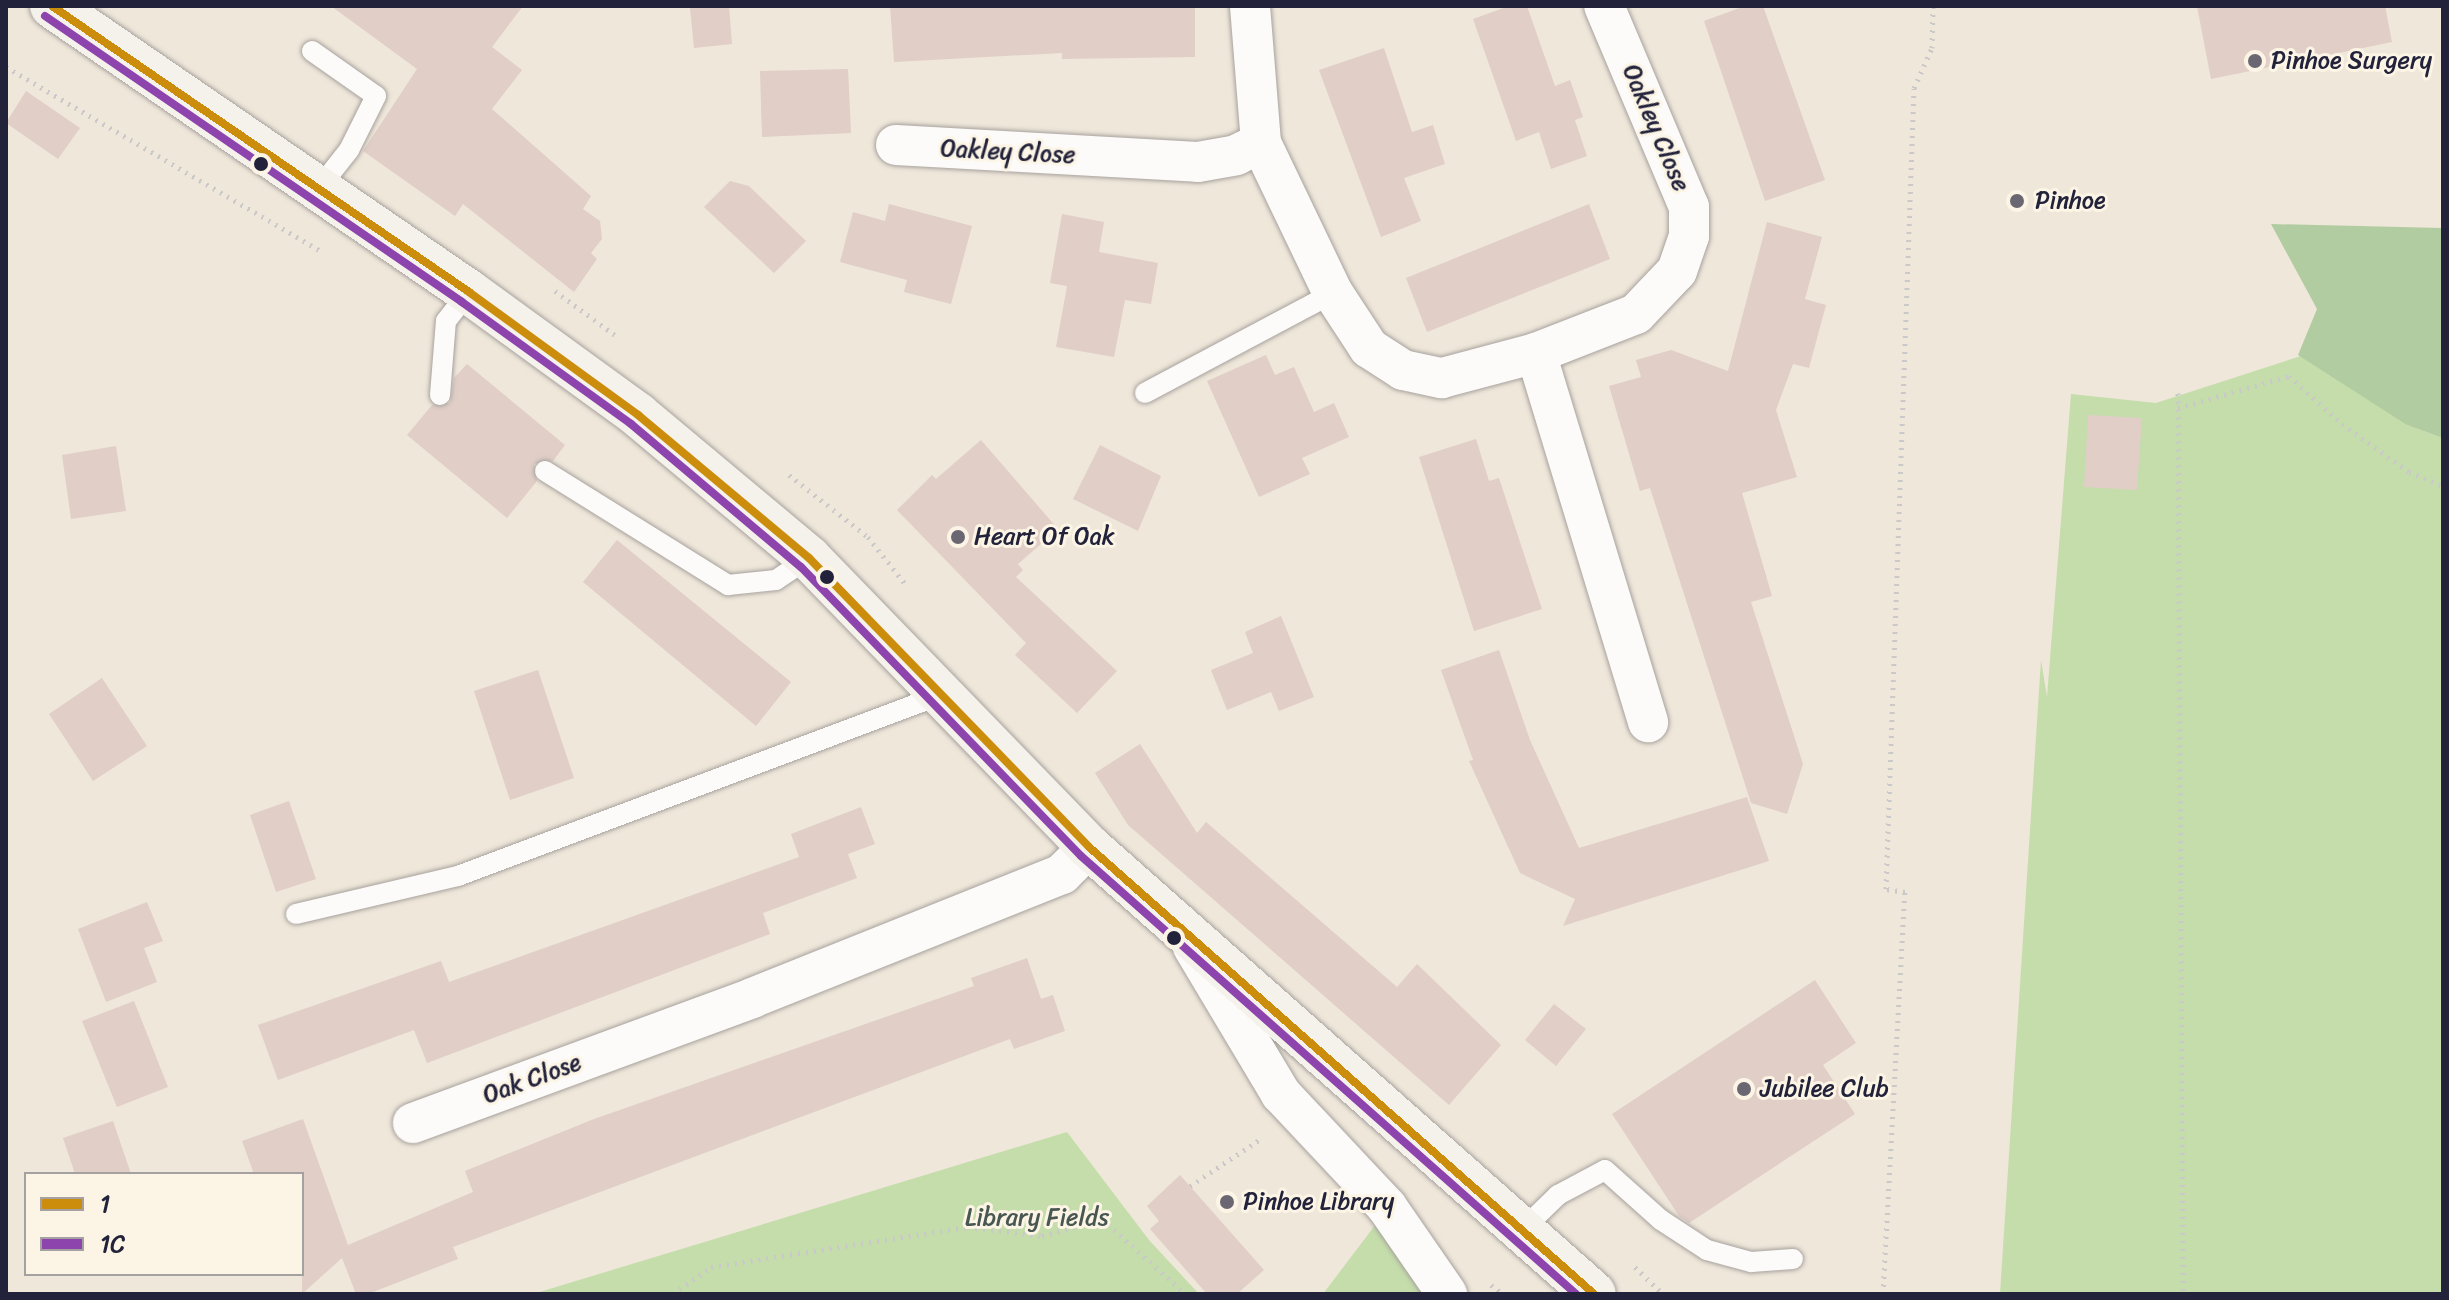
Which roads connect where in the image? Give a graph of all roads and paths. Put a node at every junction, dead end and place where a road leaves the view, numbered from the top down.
1 (52, 6) edge
2 (1250, 6) edge
3 (1933, 6) edge
4 (1611, 8) edge
5 (312, 51) dead end
6 (1261, 143) junction
7 (896, 145) dead end
8 (319, 188) junction
9 (469, 292) junction
10 (1333, 293) junction
11 (1536, 353) junction
12 (1145, 393) dead end
13 (2178, 393) dead end
14 (440, 395) dead end
15 (2178, 408) junction
16 (545, 471) dead end
17 (2443, 486) edge
18 (809, 558) junction
19 (944, 694) junction
20 (1648, 722) dead end
21 (1089, 847) junction
22 (296, 914) dead end
23 (1182, 929) junction
24 (1296, 1109) junction
25 (413, 1123) dead end
26 (1190, 1186) dead end
27 (1521, 1231) junction
28 (1793, 1259) dead end
29 (673, 1294) edge
30 (1186, 1294) edge
31 (1447, 1294) edge
32 (1594, 1294) edge
33 (1883, 1294) edge
34 (2183, 1294) edge

1 - 8 main road
2 - 6 street, Oakley Close
3 - 33 path
4 - 11 street, Oakley Close
5 - 8 lane
6 - 7 street, Oakley Close
6 - 10 street, Oakley Close
8 - 9 main road
9 - 14 lane
9 - 18 main road
10 - 11 street, Oakley Close
10 - 12 lane
11 - 20 street
13 - 15 path
15 - 17 path
15 - 34 path
16 - 18 lane
18 - 19 main road
19 - 21 main road
19 - 22 lane
21 - 23 main road
21 - 25 street, Oak Close
23 - 24 street
23 - 27 main road
24 - 26 path
24 - 31 street
27 - 28 lane
27 - 32 main road
29 - 30 path

